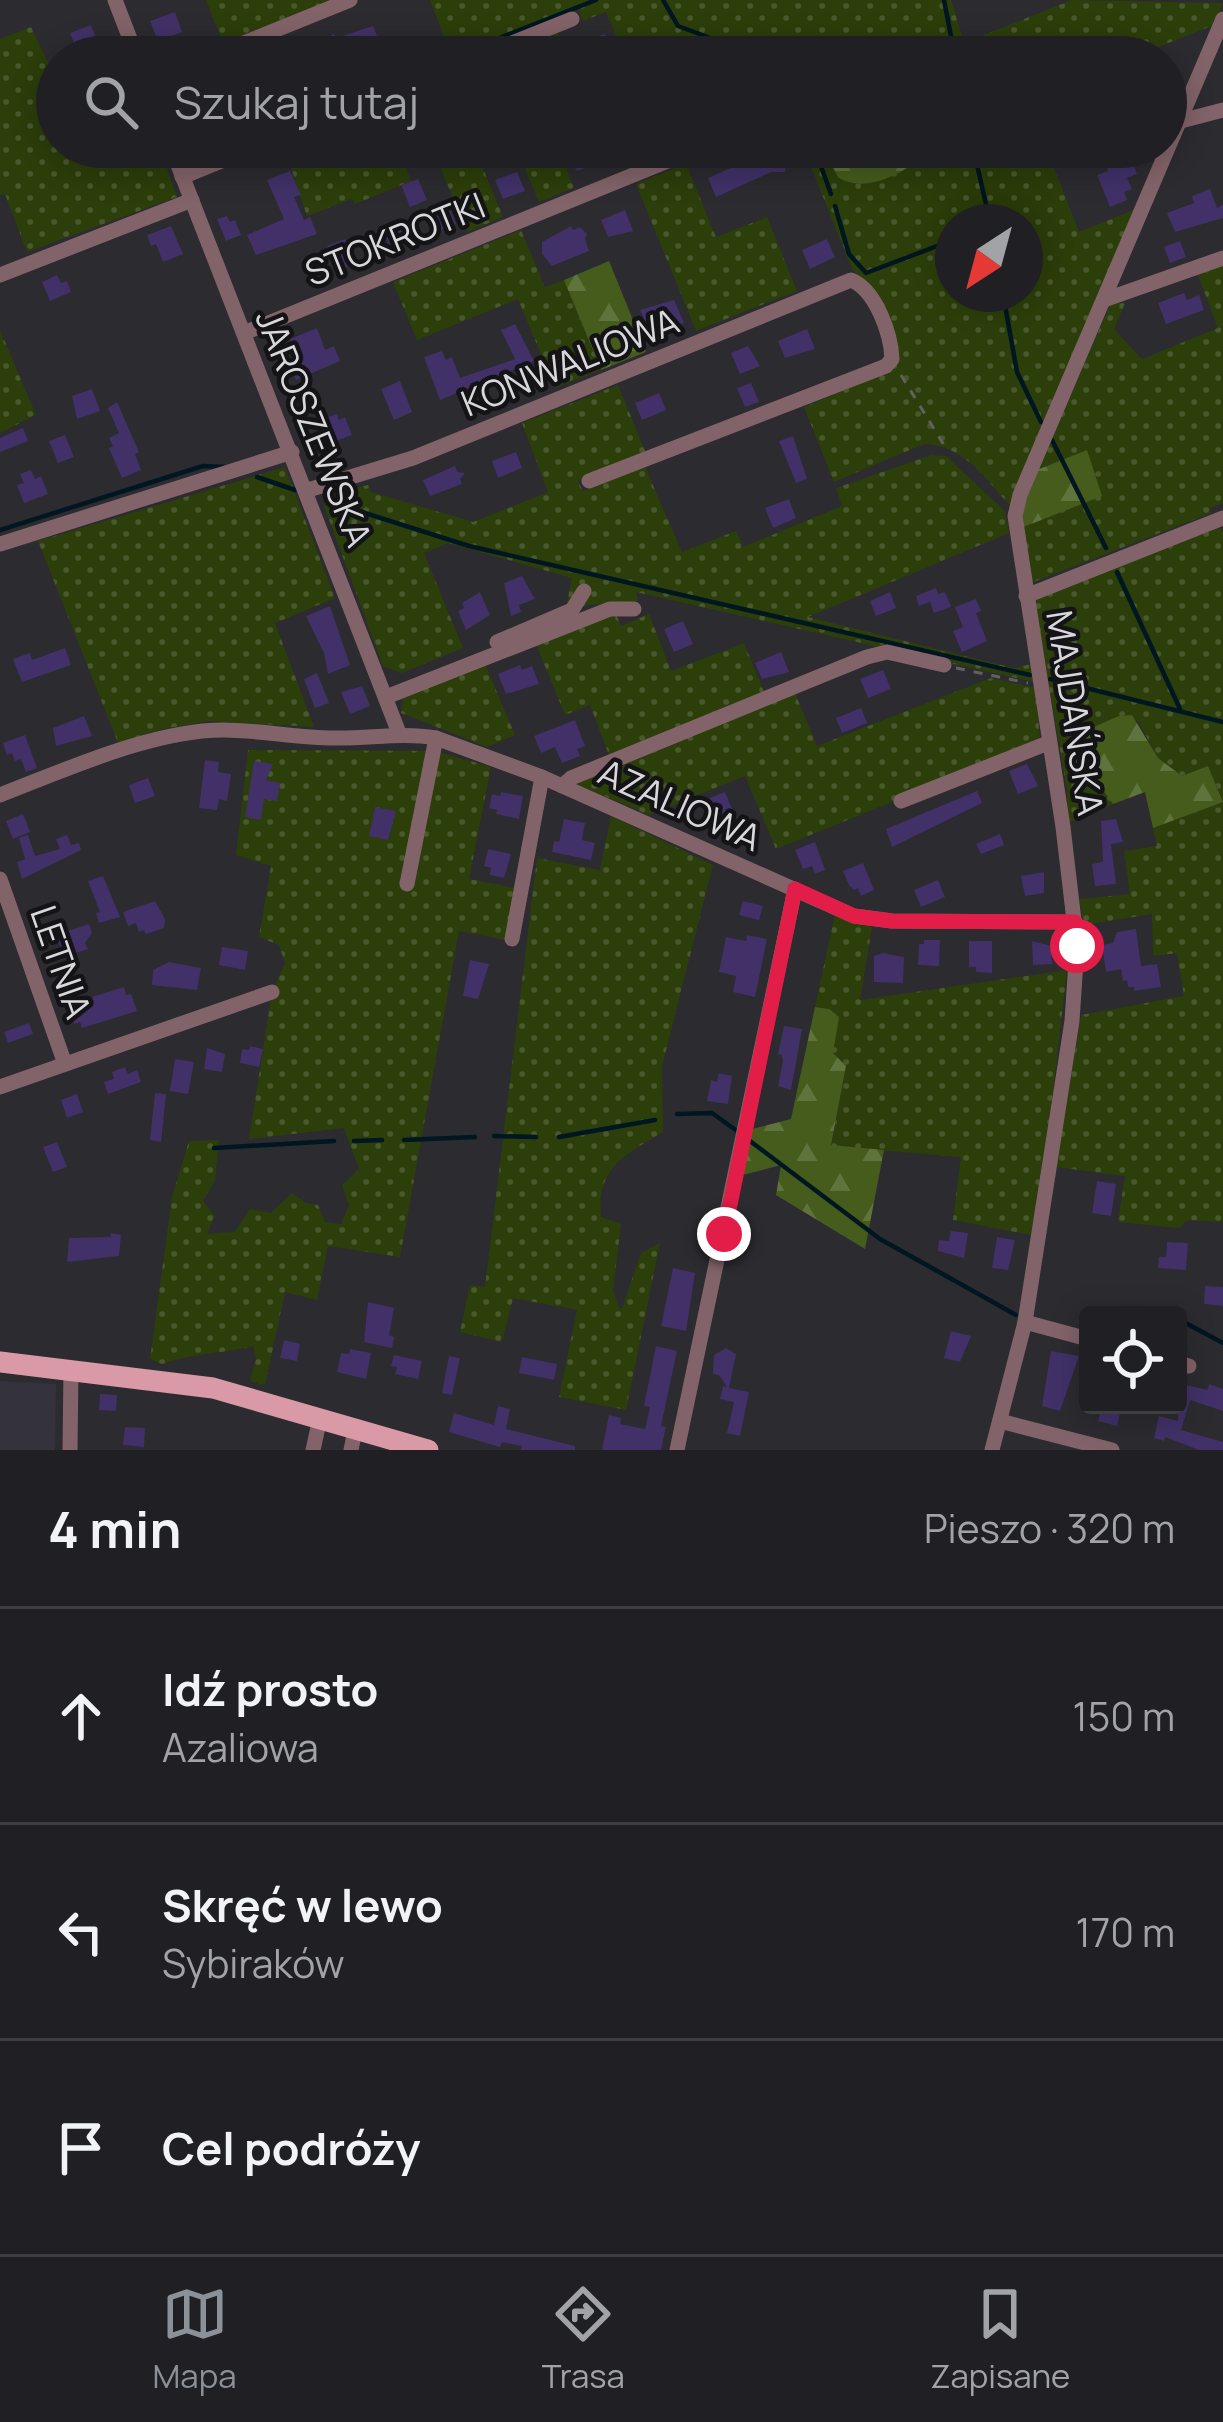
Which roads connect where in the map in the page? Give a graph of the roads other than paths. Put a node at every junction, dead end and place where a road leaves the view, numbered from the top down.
1 (115, 0) edge
2 (350, 0) edge
3 (572, 19) dead end
4 (1223, 19) edge
5 (129, 36) edge
6 (260, 36) edge
7 (530, 36) edge
8 (1187, 106) edge
9 (1223, 110) edge
10 (1187, 119) edge
11 (179, 168) edge
12 (204, 168) edge
13 (650, 168) edge
14 (1161, 168) edge
15 (182, 177) junction
16 (192, 200) junction
17 (1223, 258) edge
18 (0, 275) edge
19 (1104, 300) junction
20 (244, 333) junction
21 (292, 452) junction
22 (589, 482) dead end
23 (308, 490) junction
24 (1223, 518) edge
25 (0, 544) edge
26 (584, 591) dead end
27 (1026, 596) junction
28 (634, 609) dead end
29 (944, 665) road end
30 (384, 692) junction
31 (400, 733) junction
32 (436, 738) junction
33 (1048, 743) junction
34 (542, 777) junction
35 (562, 786) junction
36 (0, 795) edge
37 (902, 802) dead end
38 (0, 879) edge
39 (407, 884) dead end
40 (795, 889) junction
41 (1075, 922) junction
42 (512, 939) dead end
43 (272, 992) dead end
44 (65, 1064) junction
45 (0, 1087) edge
46 (1025, 1322) junction
47 (1079, 1337) edge
48 (0, 1362) edge
49 (71, 1368) junction
50 (320, 1418) junction
51 (1000, 1421) junction
52 (353, 1440) edge
53 (70, 1450) edge
54 (313, 1450) edge
55 (428, 1450) edge
56 (677, 1450) edge
57 (992, 1450) edge
58 (1112, 1450) edge

1 - 5 street
2 - 6 street
3 - 7 street
4 - 8 street, MAJDAŃSKA
9 - 10 street
11 - 15 street, JAROSZEWSKA
12 - 15 street
13 - 20 street, STOKROTKI
14 - 19 street, MAJDAŃSKA
15 - 16 street, JAROSZEWSKA
16 - 18 street
16 - 20 street, JAROSZEWSKA
17 - 19 street
19 - 27 street, MAJDAŃSKA
20 - 21 street, JAROSZEWSKA
21 - 23 street, JAROSZEWSKA
21 - 25 street
22 - 23 street, KONWALIOWA
23 - 30 street, JAROSZEWSKA
24 - 27 street
26 - 30 street
27 - 33 street, MAJDAŃSKA
28 - 30 street
29 - 35 street
30 - 31 street, JAROSZEWSKA
31 - 32 street, AZALIOWA
31 - 36 street, AZALIOWA
32 - 34 street, AZALIOWA
32 - 39 street
33 - 37 street
33 - 41 street, MAJDAŃSKA
34 - 35 street, AZALIOWA
34 - 42 street, AZALIOWA
35 - 40 street, AZALIOWA
38 - 44 street, LETNIA
40 - 41 street, AZALIOWA
40 - 56 street
41 - 46 street, MAJDAŃSKA
43 - 44 street
44 - 45 street
46 - 47 street
46 - 51 street, MAJDAŃSKA
48 - 49 main road
49 - 50 main road
49 - 53 street
50 - 52 main road
50 - 54 street
51 - 57 street, MAJDAŃSKA
51 - 58 street
52 - 55 main road

